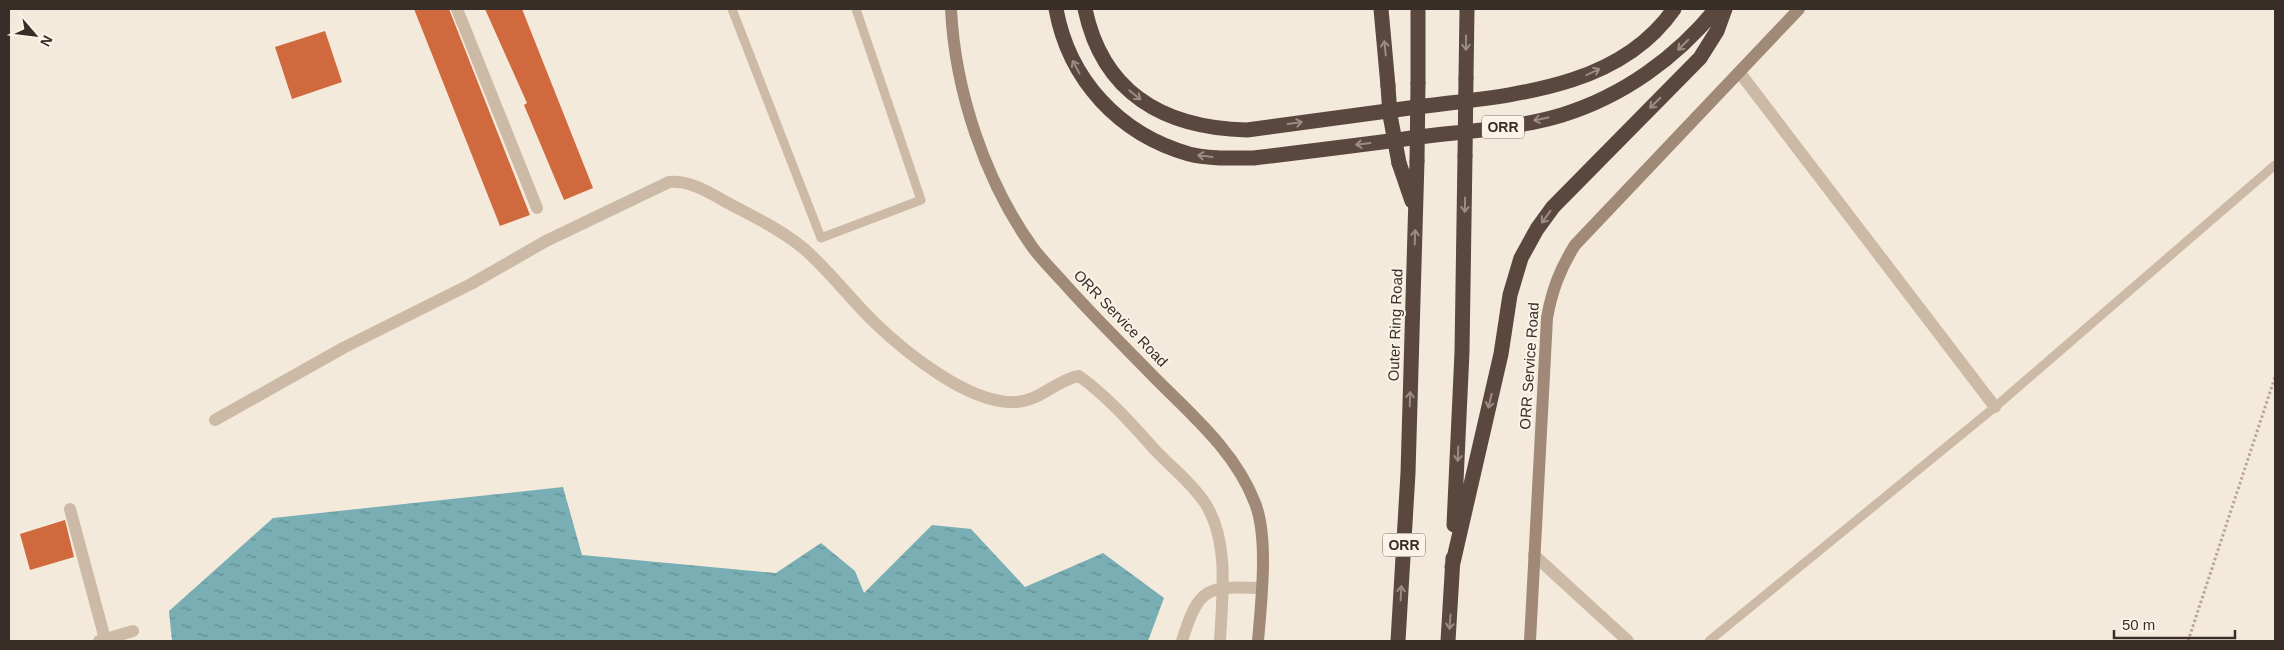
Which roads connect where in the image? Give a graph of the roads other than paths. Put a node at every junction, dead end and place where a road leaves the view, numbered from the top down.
1 (457, 9) edge
2 (732, 9) edge
3 (856, 9) edge
4 (951, 9) edge
5 (1056, 9) edge
6 (1085, 9) edge
7 (1381, 9) edge
8 (1418, 9) edge
9 (1467, 9) edge
10 (1674, 9) edge
11 (1716, 9) edge
12 (1726, 9) edge
13 (1799, 9) edge
14 (1740, 73) junction
15 (2275, 165) edge
16 (537, 208) dead end
17 (1415, 212) junction
18 (1995, 407) junction
19 (215, 420) dead end
20 (70, 509) dead end
21 (1534, 555) junction
22 (1452, 567) junction
23 (1223, 588) junction
24 (1262, 588) junction
25 (133, 631) dead end
26 (102, 640) edge
27 (1182, 641) edge
28 (1220, 641) edge
29 (1258, 641) edge
30 (1398, 641) edge
31 (1448, 641) edge
32 (1530, 641) edge
33 (1628, 641) edge
34 (1709, 641) edge

1 - 16 street
2 - 3 lane
4 - 24 main road, ORR Service Road
11 -> 5 highway, ORR
6 -> 10 highway, ORR
17 -> 7 highway, bridge
8 - 17 highway, Outer Ring Road / ORR, bridge
9 -> 22 highway, ORR, bridge
12 -> 22 highway
13 - 14 main road, ORR Service Road
14 - 18 street
14 - 21 main road, ORR Service Road
15 - 18 lane
30 -> 17 highway, Outer Ring Road / ORR
18 - 34 lane
19 - 23 street
20 - 26 street
21 - 32 main road, ORR Service Road
21 - 33 street
22 -> 31 highway, ORR
23 - 24 street
23 - 27 street
23 - 28 street
24 - 29 main road, ORR Service Road
25 - 26 street

